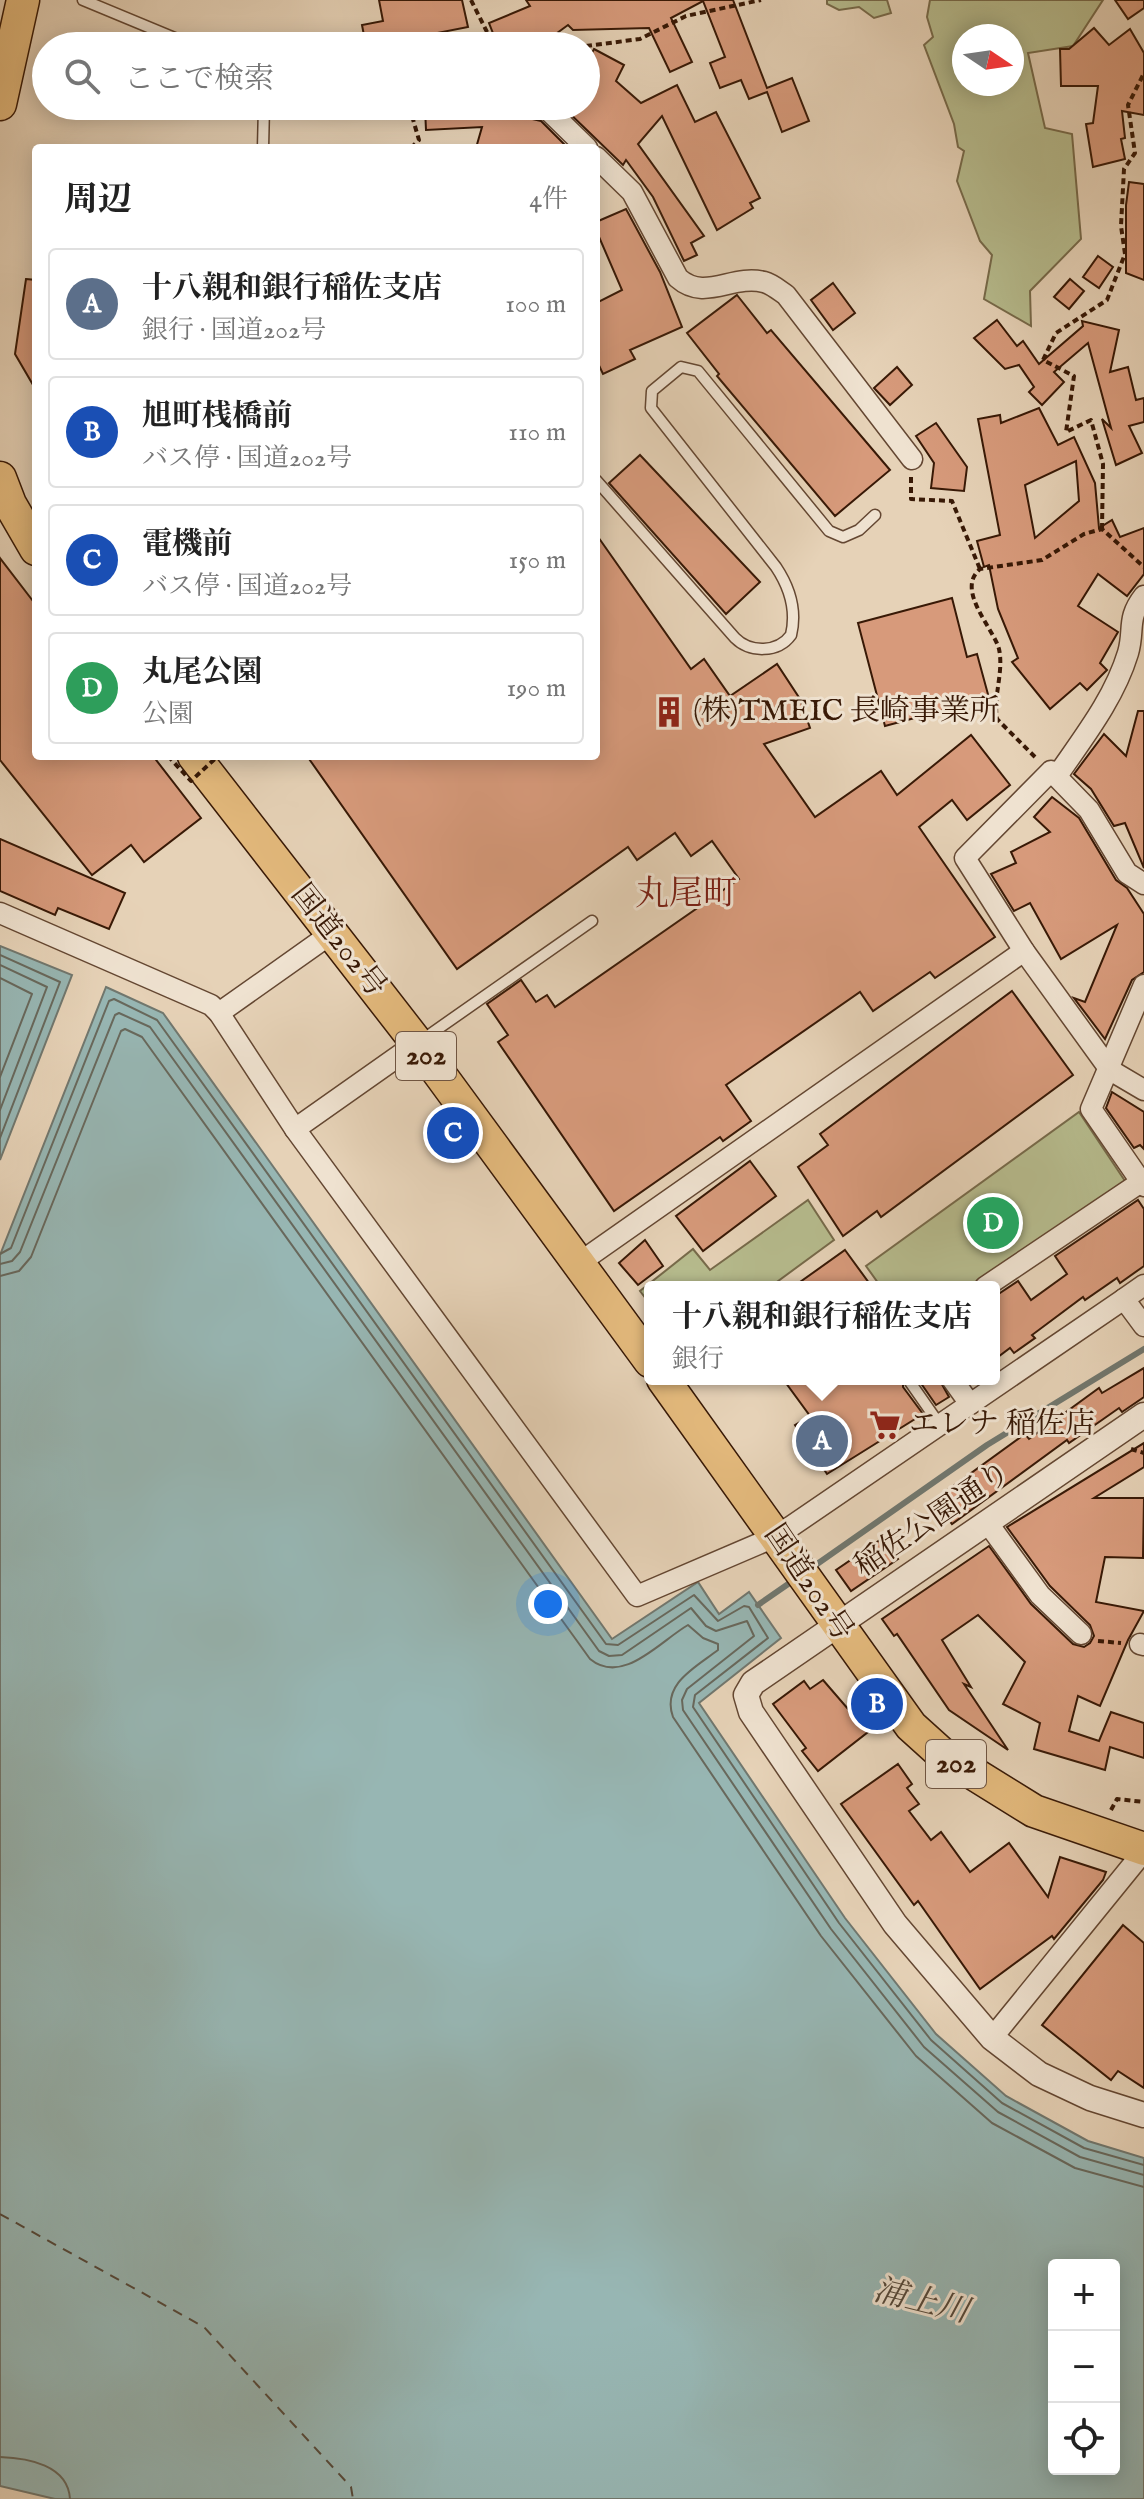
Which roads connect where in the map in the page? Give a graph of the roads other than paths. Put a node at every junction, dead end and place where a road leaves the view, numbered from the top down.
1 (23, 0) edge
2 (83, 0) edge
3 (160, 32) edge
4 (0, 104) edge
5 (264, 120) edge
6 (558, 120) edge
7 (263, 144) edge
8 (583, 144) edge
9 (600, 161) edge
10 (912, 459) road end
11 (0, 478) edge
12 (600, 485) edge
13 (875, 515) dead end
14 (32, 541) edge
15 (1144, 596) edge
16 (197, 760) edge
17 (1054, 774) junction
18 (1144, 884) edge
19 (0, 913) edge
20 (592, 921) dead end
21 (332, 933) junction
22 (1024, 951) junction
23 (1144, 985) edge
24 (219, 1013) junction
25 (417, 1043) junction
26 (1110, 1070) junction
27 (1144, 1090) edge
28 (295, 1129) junction
29 (1142, 1184) edge
30 (579, 1263) junction
31 (994, 1281) edge
32 (1144, 1285) edge
33 (1124, 1299) junction
34 (1141, 1322) edge
35 (644, 1353) edge
36 (1000, 1384) edge
37 (667, 1385) edge
38 (912, 1385) edge
39 (956, 1385) edge
40 (998, 1385) edge
41 (970, 1404) junction
42 (1144, 1415) edge
43 (940, 1425) junction
44 (987, 1522) junction
45 (783, 1545) junction
46 (830, 1614) junction
47 (1081, 1634) road end
48 (1144, 1850) edge
49 (992, 2038) junction
50 (1144, 2115) edge

1 - 4 highway
2 - 3 lane
5 - 7 lane
6 - 8 street
9 - 10 street
11 - 14 highway
12 - 13 lane
15 - 17 street
16 - 21 highway, 国道202号 / 202
17 - 18 street
17 - 22 street
19 - 24 street
20 - 25 lane
21 - 24 street
21 - 25 highway, 国道202号 / 202
22 - 26 street
22 - 30 street
23 - 26 street
24 - 28 street
25 - 28 street
25 - 30 highway, 国道202号 / 202
26 - 27 street
26 - 29 street
28 - 45 street
29 - 31 street
30 - 35 highway, 国道202号 / 202
32 - 33 street
33 - 34 street
33 - 36 street
37 - 45 highway, 国道202号 / 202
38 - 43 lane
39 - 41 street
40 - 41 street
41 - 43 street
42 - 44 street, 稲佐公園通り
43 - 45 street
44 - 46 street, 稲佐公園通り
44 - 47 street
45 - 46 highway, 国道202号 / 202
46 - 48 highway, 国道202号 / 202
46 - 49 street, 稲佐公園通り
48 - 49 street
49 - 50 street, 稲佐公園通り

